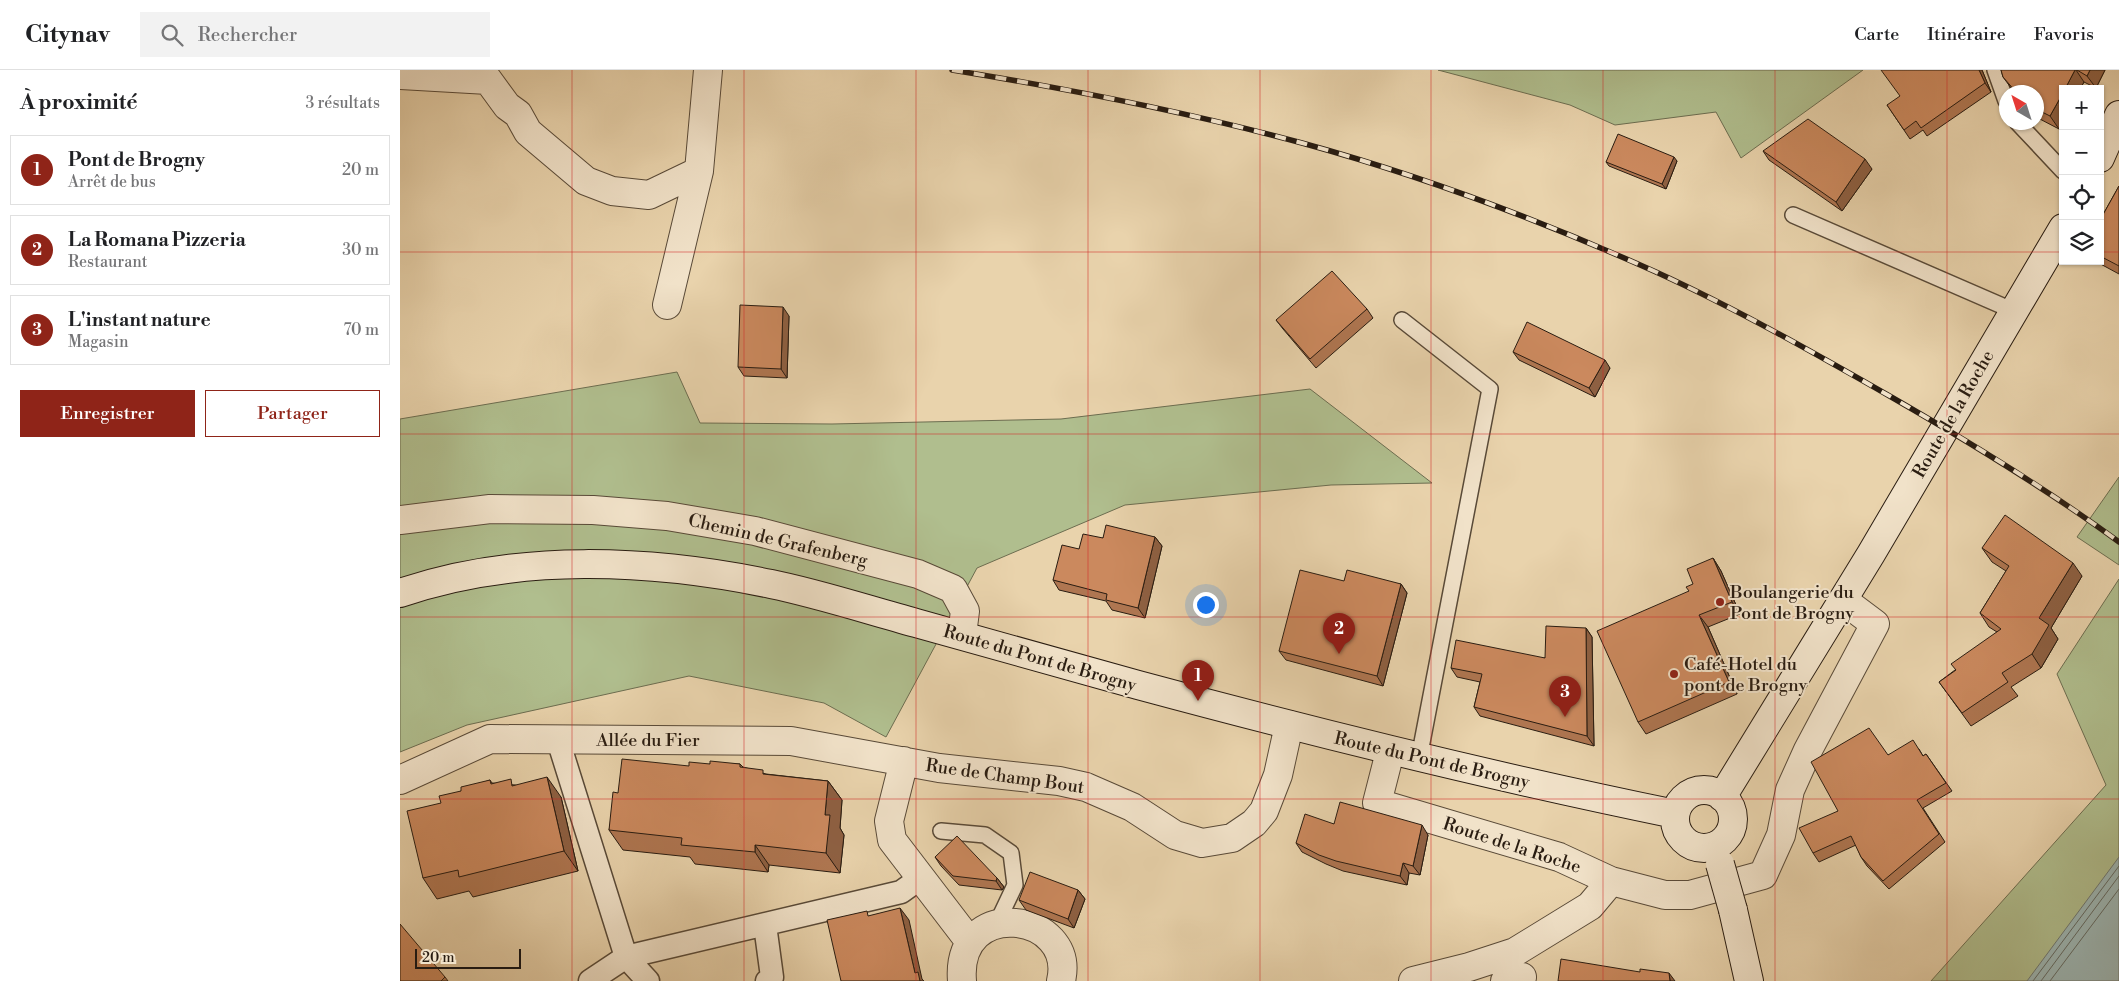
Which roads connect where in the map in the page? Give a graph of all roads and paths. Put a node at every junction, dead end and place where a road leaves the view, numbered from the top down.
1 (1995, 70) edge
2 (400, 75) edge
3 (708, 75) edge
4 (2000, 85) edge
5 (2119, 115) edge
6 (2025, 130) edge
7 (2104, 149) edge
8 (2119, 152) edge
9 (2059, 167) edge
10 (2104, 168) edge
11 (699, 171) junction
12 (1793, 215) dead end
13 (2059, 235) edge
14 (668, 306) dead end
15 (2014, 311) junction
16 (1402, 320) dead end
17 (400, 520) edge
18 (400, 593) edge
19 (1843, 600) junction
20 (962, 635) junction
21 (1289, 725) junction
22 (558, 740) junction
23 (1390, 752) junction
24 (1419, 758) junction
25 (904, 760) junction
26 (400, 780) edge
27 (1722, 797) junction
28 (1675, 814) junction
29 (941, 831) dead end
30 (1718, 855) junction
31 (922, 877) junction
32 (1611, 881) junction
33 (996, 924) junction
34 (765, 925) junction
35 (970, 942) junction
36 (626, 957) junction
37 (771, 980) edge
38 (590, 981) edge
39 (648, 981) edge
40 (962, 981) edge
41 (1061, 981) edge
42 (1413, 981) edge
43 (1749, 981) edge

1 - 4 lane
2 - 11 street
3 - 11 street
5 - 7 street
6 - 9 lane
8 - 10 street
11 - 14 street
12 - 15 lane
13 - 15 street, Route de la Roche
15 - 19 street, Route de la Roche
16 - 24 lane
17 - 20 street, Chemin de Grafenberg
18 - 20 street, Route du Pont de Brogny
19 - 27 street, Route de la Roche
19 - 32 street, Route de la Roche
20 - 21 street, Route du Pont de Brogny
21 - 23 street, Route du Pont de Brogny
21 - 25 street, Rue de Champ Bout
22 - 25 street, Allée du Fier
22 - 26 street, Allée du Fier
22 - 36 street
23 - 24 street, Route du Pont de Brogny
23 - 32 street, Route de la Roche
24 - 28 street, Route du Pont de Brogny
25 - 31 street, Rue de Champ Bout
27 - 28 street
27 - 30 street
28 - 30 street
29 - 33 lane
30 - 43 street, bridge
31 - 34 street
31 - 35 street, Rue de Champ Bout
32 - 42 street
33 - 35 street
33 - 41 street
34 - 36 street
34 - 37 street
35 - 40 street
36 - 38 street
36 - 39 street

